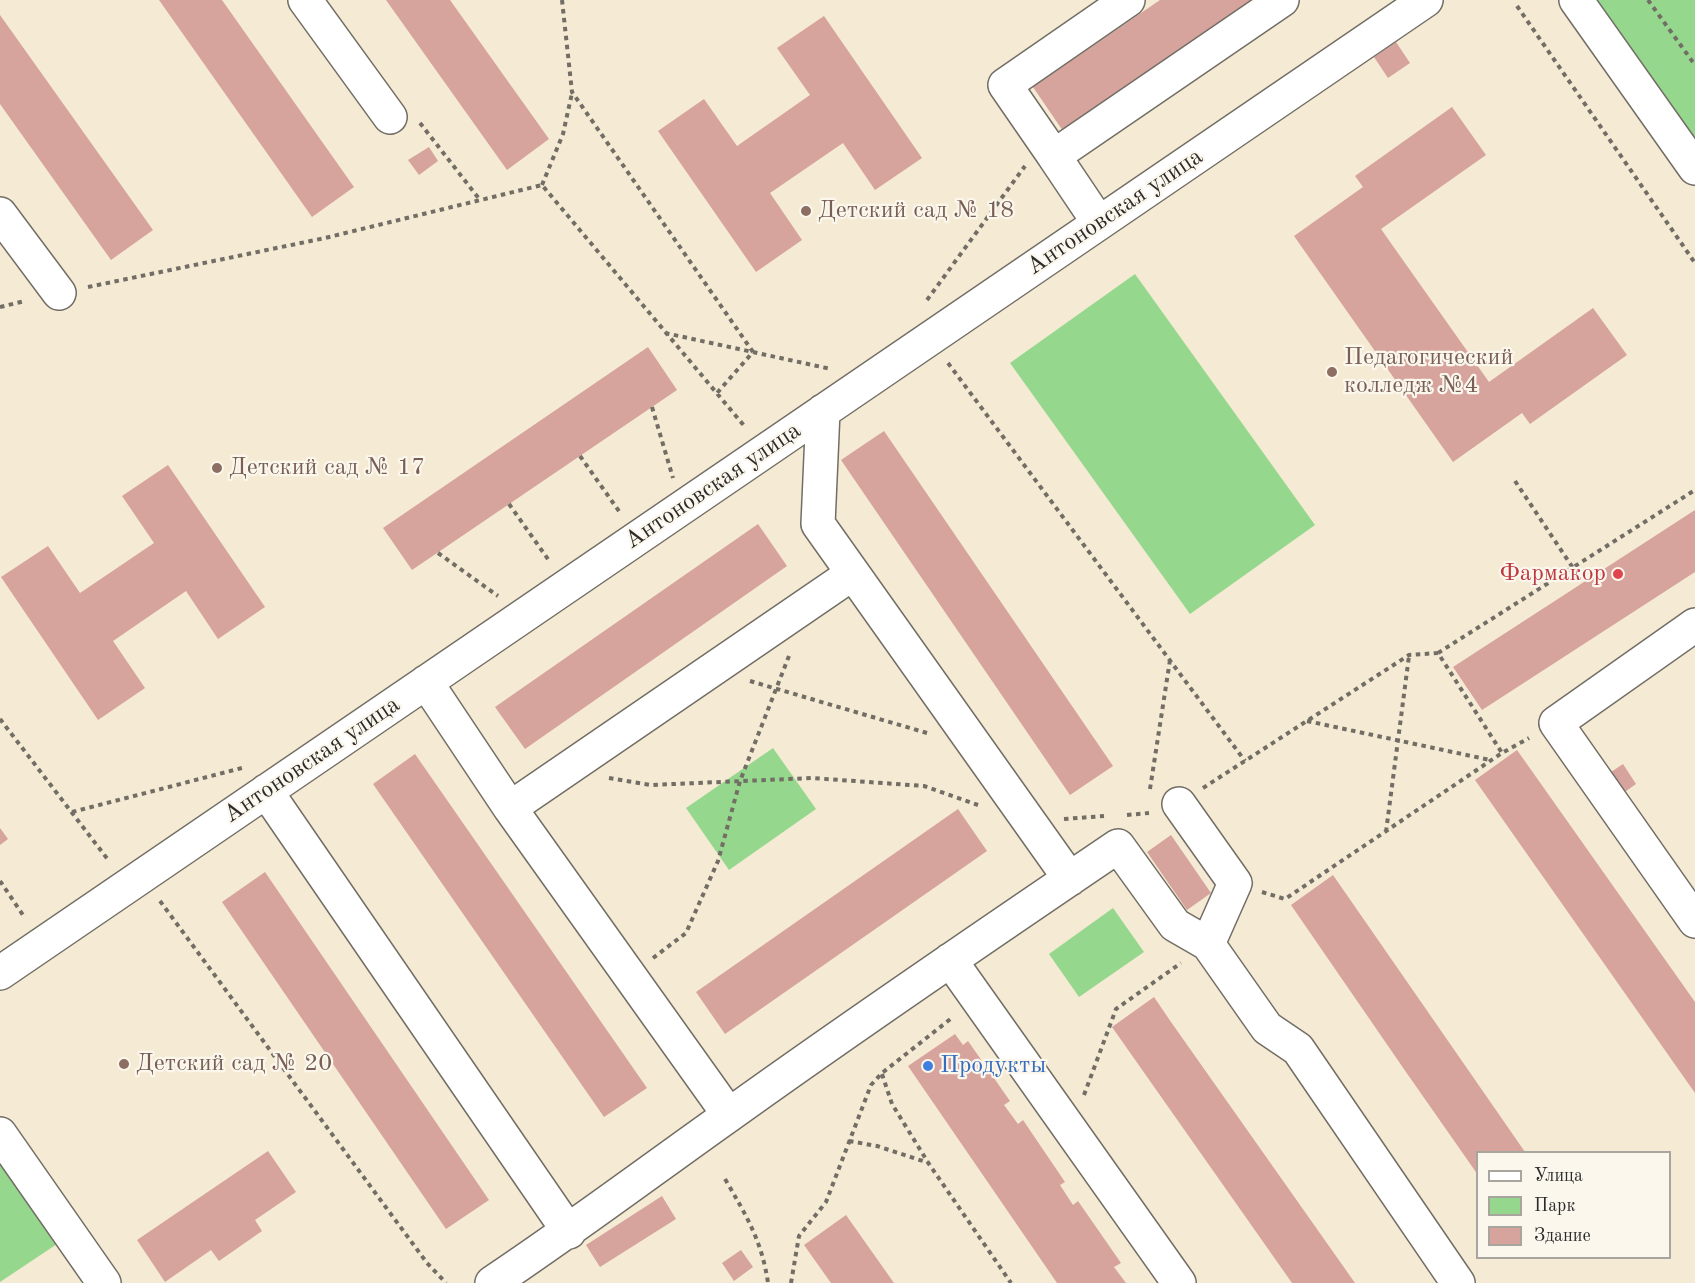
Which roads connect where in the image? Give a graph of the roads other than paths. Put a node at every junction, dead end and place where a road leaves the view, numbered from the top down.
1 (305, 0) edge
2 (1128, 0) edge
3 (1282, 0) edge
4 (1426, 0) edge
5 (1576, 0) edge
6 (1386, 11) edge
7 (390, 117) road end
8 (1049, 149) junction
9 (1695, 168) edge
10 (0, 214) edge
11 (1099, 223) junction
12 (59, 293) road end
13 (823, 411) junction
14 (852, 574) junction
15 (1695, 625) edge
16 (426, 682) junction
17 (258, 778) junction
18 (1163, 803) road end
19 (510, 808) junction
20 (1070, 879) junction
21 (1695, 921) edge
22 (1208, 944) junction
23 (950, 960) junction
24 (0, 973) edge
25 (729, 1115) junction
26 (0, 1134) edge
27 (569, 1232) junction
28 (104, 1283) edge
29 (492, 1283) edge
30 (1179, 1283) edge
31 (1458, 1283) edge

1 - 7 street
2 - 8 street
3 - 8 street
4 - 6 street, Антоновская улица
5 - 9 street
6 - 11 street, Антоновская улица
8 - 11 street
10 - 12 street
11 - 13 street, Антоновская улица
13 - 14 street
13 - 16 street, Антоновская улица
14 - 19 street
14 - 20 street
15 - 21 street
16 - 17 street, Антоновская улица
16 - 19 street
17 - 24 street, Антоновская улица
17 - 27 street
18 - 22 street
19 - 25 street
20 - 22 street
20 - 23 street
22 - 31 street
23 - 25 street
23 - 30 street
25 - 27 street
26 - 28 street
27 - 29 street

